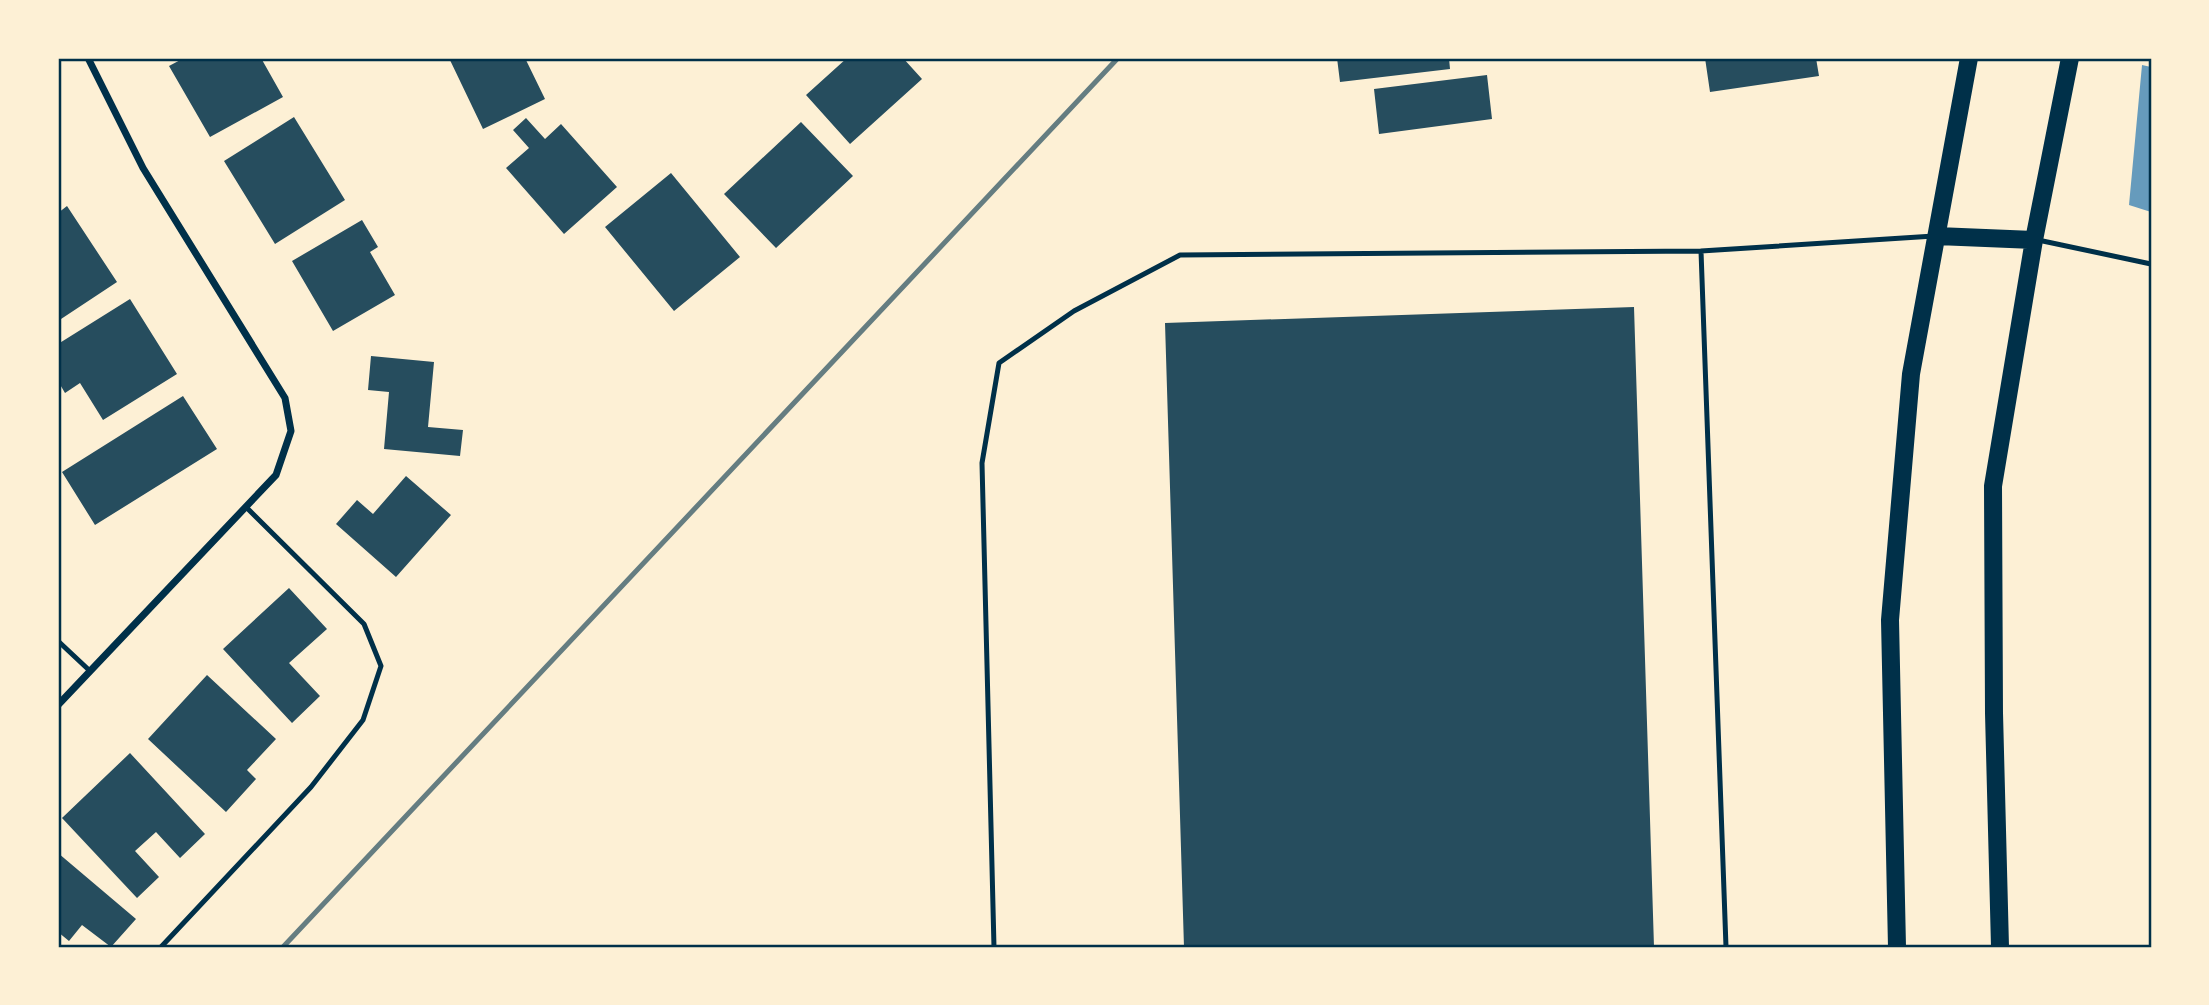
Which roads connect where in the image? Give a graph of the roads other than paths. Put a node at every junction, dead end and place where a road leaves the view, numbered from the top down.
1 (88, 58) edge
2 (1969, 58) edge
3 (2070, 58) edge
4 (1937, 236) junction
5 (2035, 240) junction
6 (1701, 251) junction
7 (2151, 264) edge
8 (246, 507) junction
9 (58, 641) edge
10 (90, 671) junction
11 (58, 705) edge
12 (161, 947) edge
13 (994, 947) edge
14 (1726, 947) edge
15 (1897, 947) edge
16 (2000, 947) edge

1 - 8 street
2 - 4 main road
3 - 5 main road
4 - 5 main road
4 - 6 lane
4 - 15 main road
5 - 7 lane
5 - 16 main road
6 - 13 lane
6 - 14 lane
8 - 10 street
8 - 12 lane
9 - 10 lane
10 - 11 street

